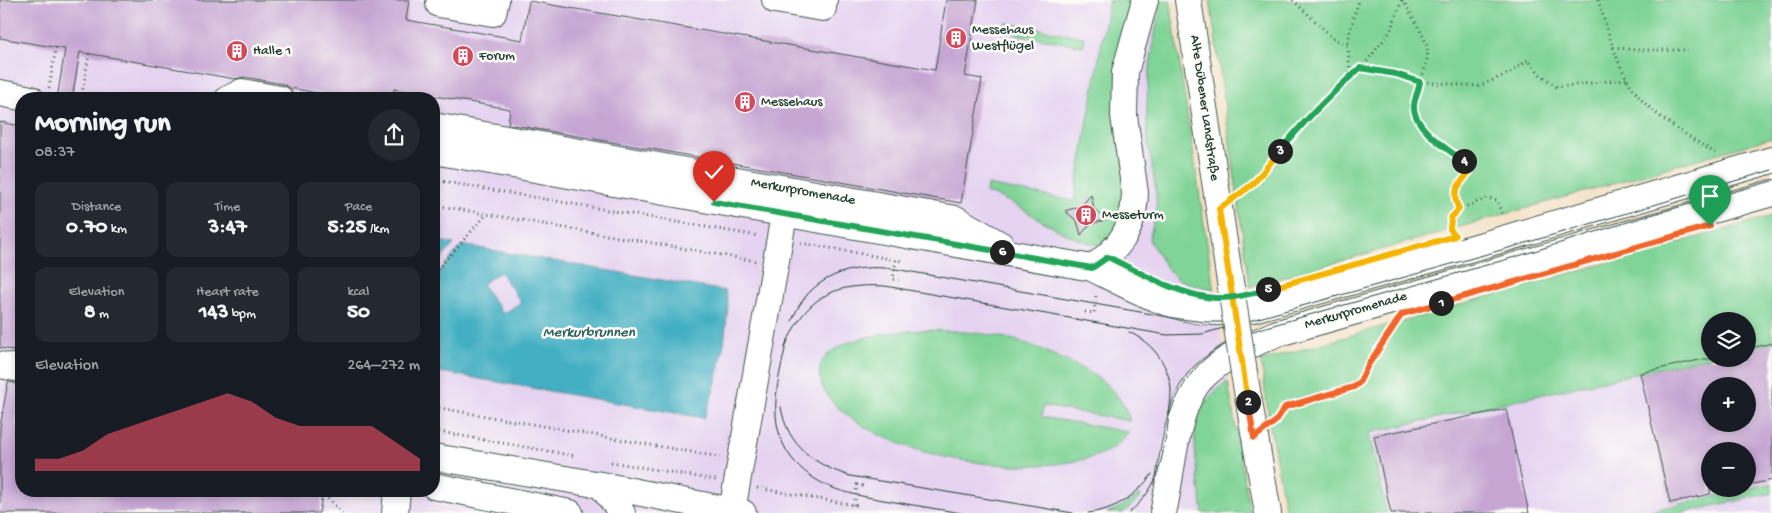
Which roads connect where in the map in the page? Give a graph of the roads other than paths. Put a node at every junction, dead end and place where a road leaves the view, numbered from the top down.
1 (440, 0) edge
2 (496, 0) edge
3 (775, 0) edge
4 (824, 0) edge
5 (1145, 0) edge
6 (1188, 0) edge
7 (0, 93) edge
8 (15, 93) edge
9 (440, 127) edge
10 (440, 152) edge
11 (1724, 159) road end
12 (1772, 160) edge
13 (1772, 193) edge
14 (1505, 221) road end
15 (782, 227) junction
16 (1017, 254) junction
17 (1092, 268) junction
18 (0, 365) edge
19 (15, 368) edge
20 (440, 457) edge
21 (605, 473) junction
22 (440, 487) edge
23 (396, 497) edge
24 (737, 512) edge
25 (395, 513) edge
26 (570, 513) edge
27 (622, 513) edge
28 (1163, 513) edge
29 (1268, 513) edge

1 - 2 street
3 - 4 street
5 - 17 street
6 - 29 street, Alte Dübener Landstraße, bridge
7 - 8 street
9 - 16 street, Merkurpromenade
10 - 15 street, Merkurpromenade
11 - 14 street
12 - 17 street, Merkurpromenade
13 - 28 street, Merkurpromenade
15 - 16 street, Merkurpromenade
15 - 24 street
16 - 17 street, Merkurpromenade
18 - 19 street
20 - 21 street
21 - 24 street
21 - 27 street
22 - 26 street
23 - 25 street

